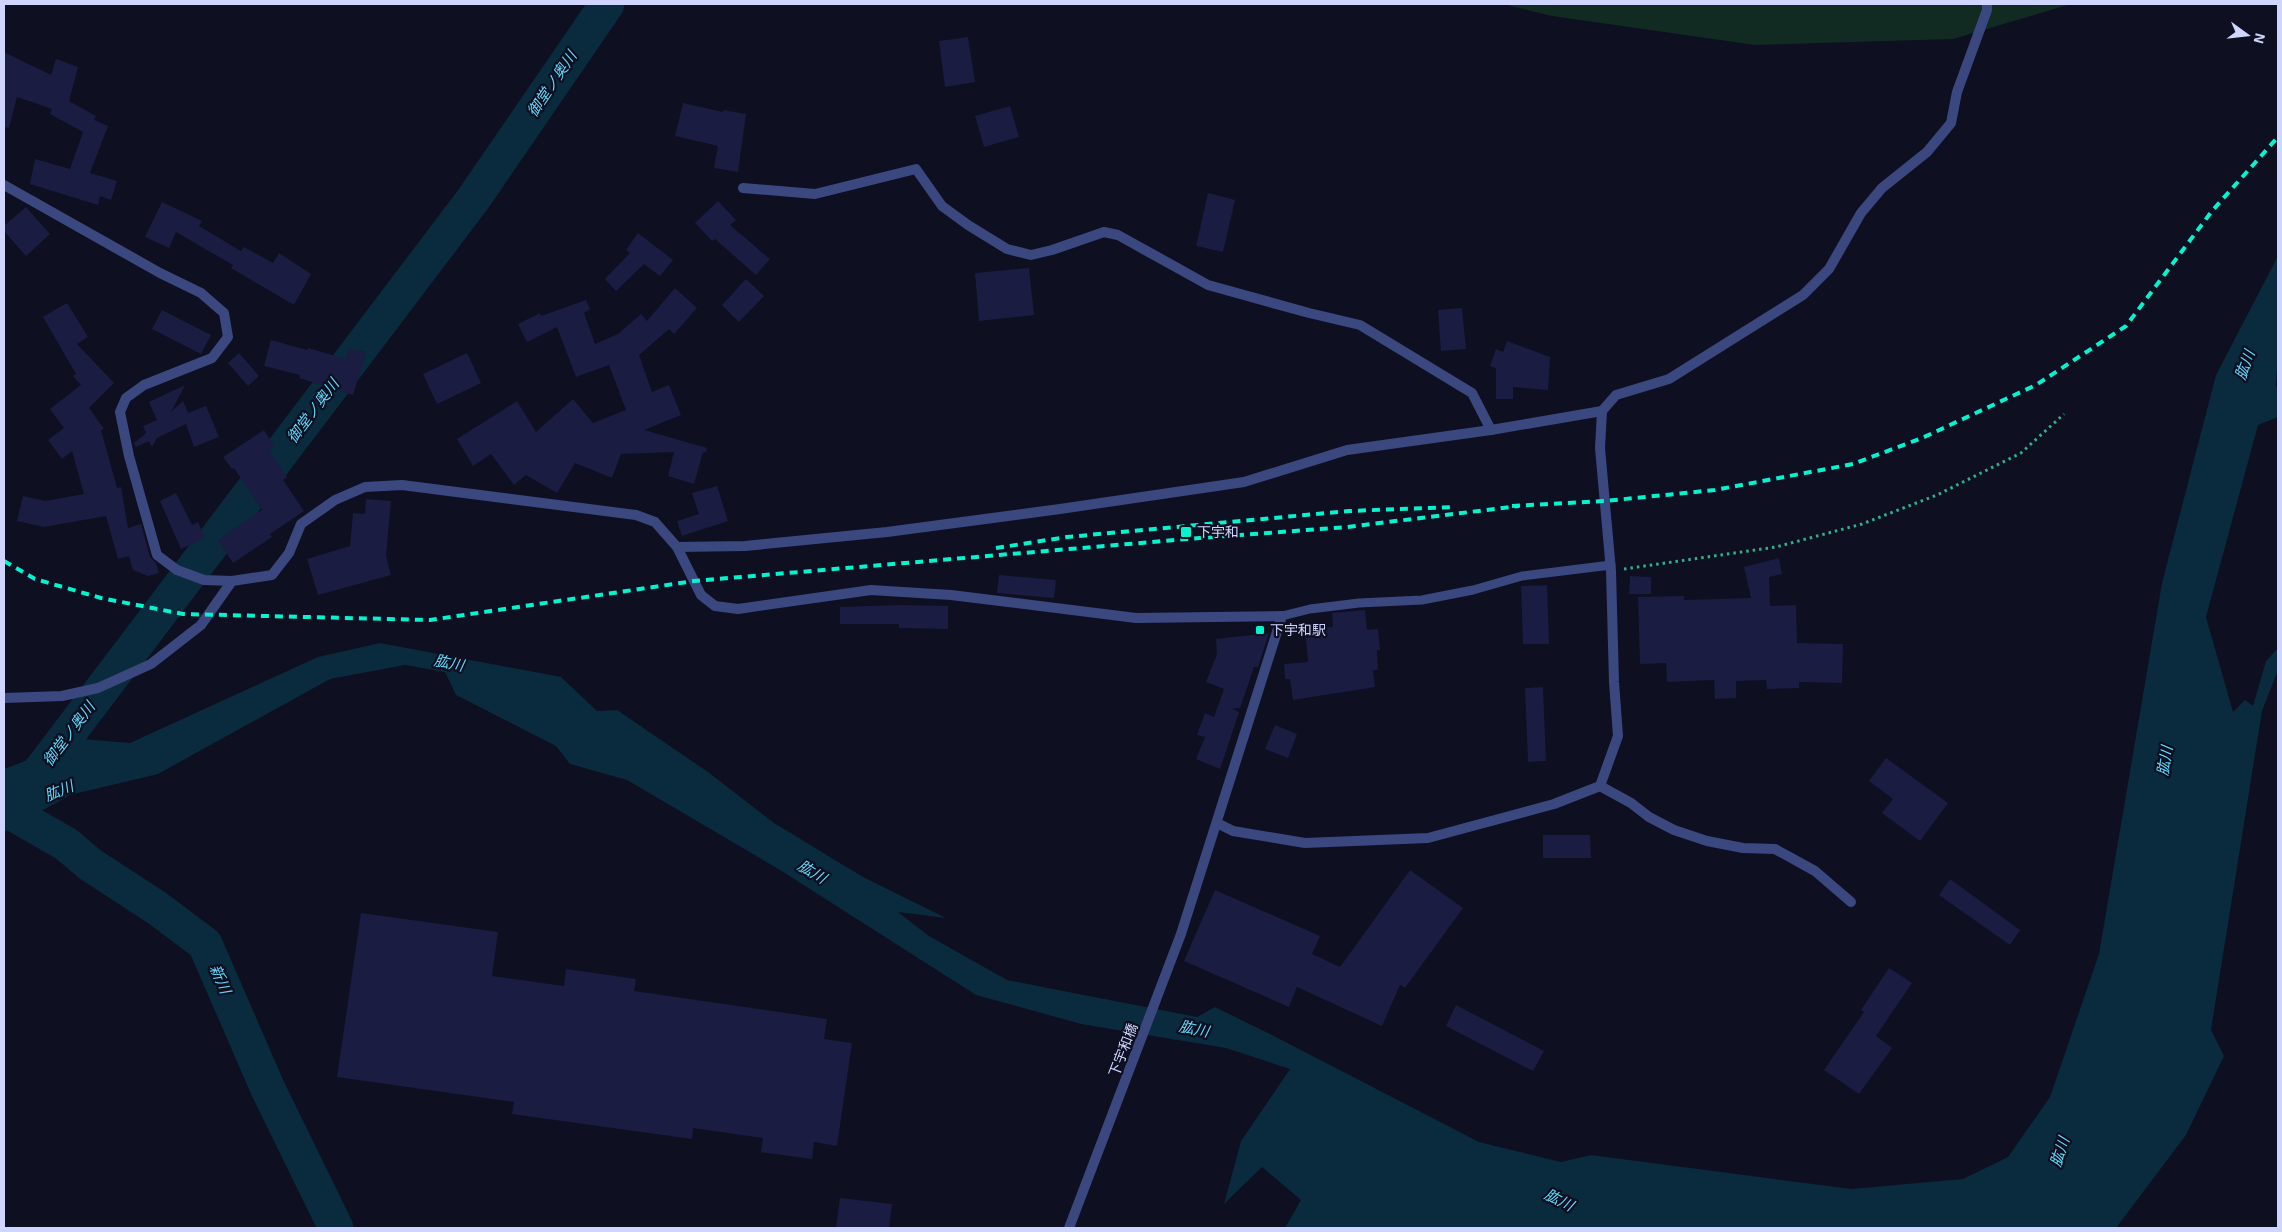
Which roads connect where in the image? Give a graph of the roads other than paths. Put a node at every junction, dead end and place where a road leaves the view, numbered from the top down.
1 (1987, 4) edge
2 (4, 185) edge
3 (743, 188) dead end
4 (1602, 411) junction
5 (1491, 430) junction
6 (677, 547) junction
7 (1611, 568) junction
8 (232, 581) junction
9 (1282, 616) junction
10 (4, 698) edge
11 (1600, 786) junction
12 (1217, 823) junction
13 (1851, 902) dead end
14 (1069, 1228) edge

1 - 4 street
2 - 8 street
3 - 5 street
4 - 5 street
4 - 7 street
5 - 6 street
6 - 8 street
6 - 9 street
7 - 9 lane
7 - 11 street
8 - 10 street
9 - 12 street, 下宇和橋
11 - 12 street
11 - 13 street
12 - 14 street, 下宇和橋

